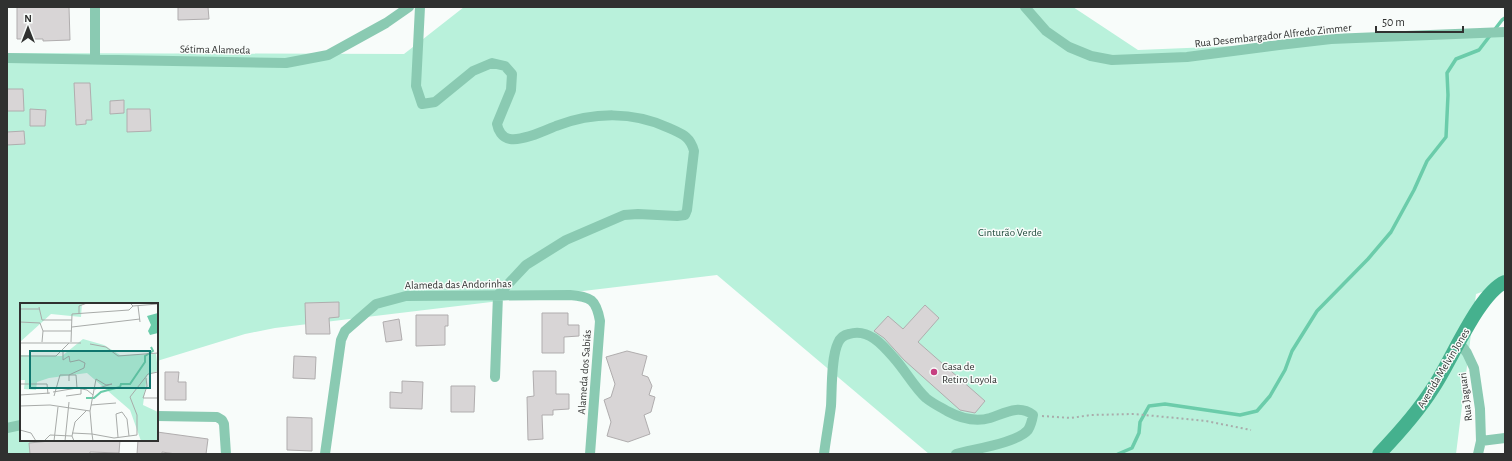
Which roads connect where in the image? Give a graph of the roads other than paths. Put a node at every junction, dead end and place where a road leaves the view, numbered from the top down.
1 (95, 7) edge
2 (409, 7) edge
3 (420, 7) edge
4 (1025, 7) edge
5 (1505, 32) edge
6 (7, 58) edge
7 (95, 58) junction
8 (1505, 282) edge
9 (498, 295) junction
10 (587, 297) joint
11 (1459, 342) junction
12 (496, 377) dead end
13 (158, 416) edge
14 (20, 426) edge
15 (7, 428) edge
16 (1505, 438) edge
17 (1481, 441) junction
18 (226, 454) edge
19 (325, 454) edge
20 (590, 454) edge
21 (824, 454) edge
22 (956, 454) edge
23 (1379, 454) edge
24 (1478, 454) edge

1 - 7 street
2 - 7 street, Sétima Alameda
3 - 9 street
4 - 5 street, Rua Desembargador Alfredo Zimmer
6 - 7 street, Sétima Alameda
8 - 11 main road, Avenida Melvin Jones
9 - 10 street, Alameda das Andorinhas
9 - 12 street
9 - 19 street, Alameda das Andorinhas
10 - 20 street, Alameda dos Sabiás
11 - 17 street, Rua Jaguari
11 - 23 main road, Avenida Melvin Jones
13 - 18 street
14 - 15 street
16 - 17 street
17 - 24 street, Rua Jaguari
21 - 22 street

